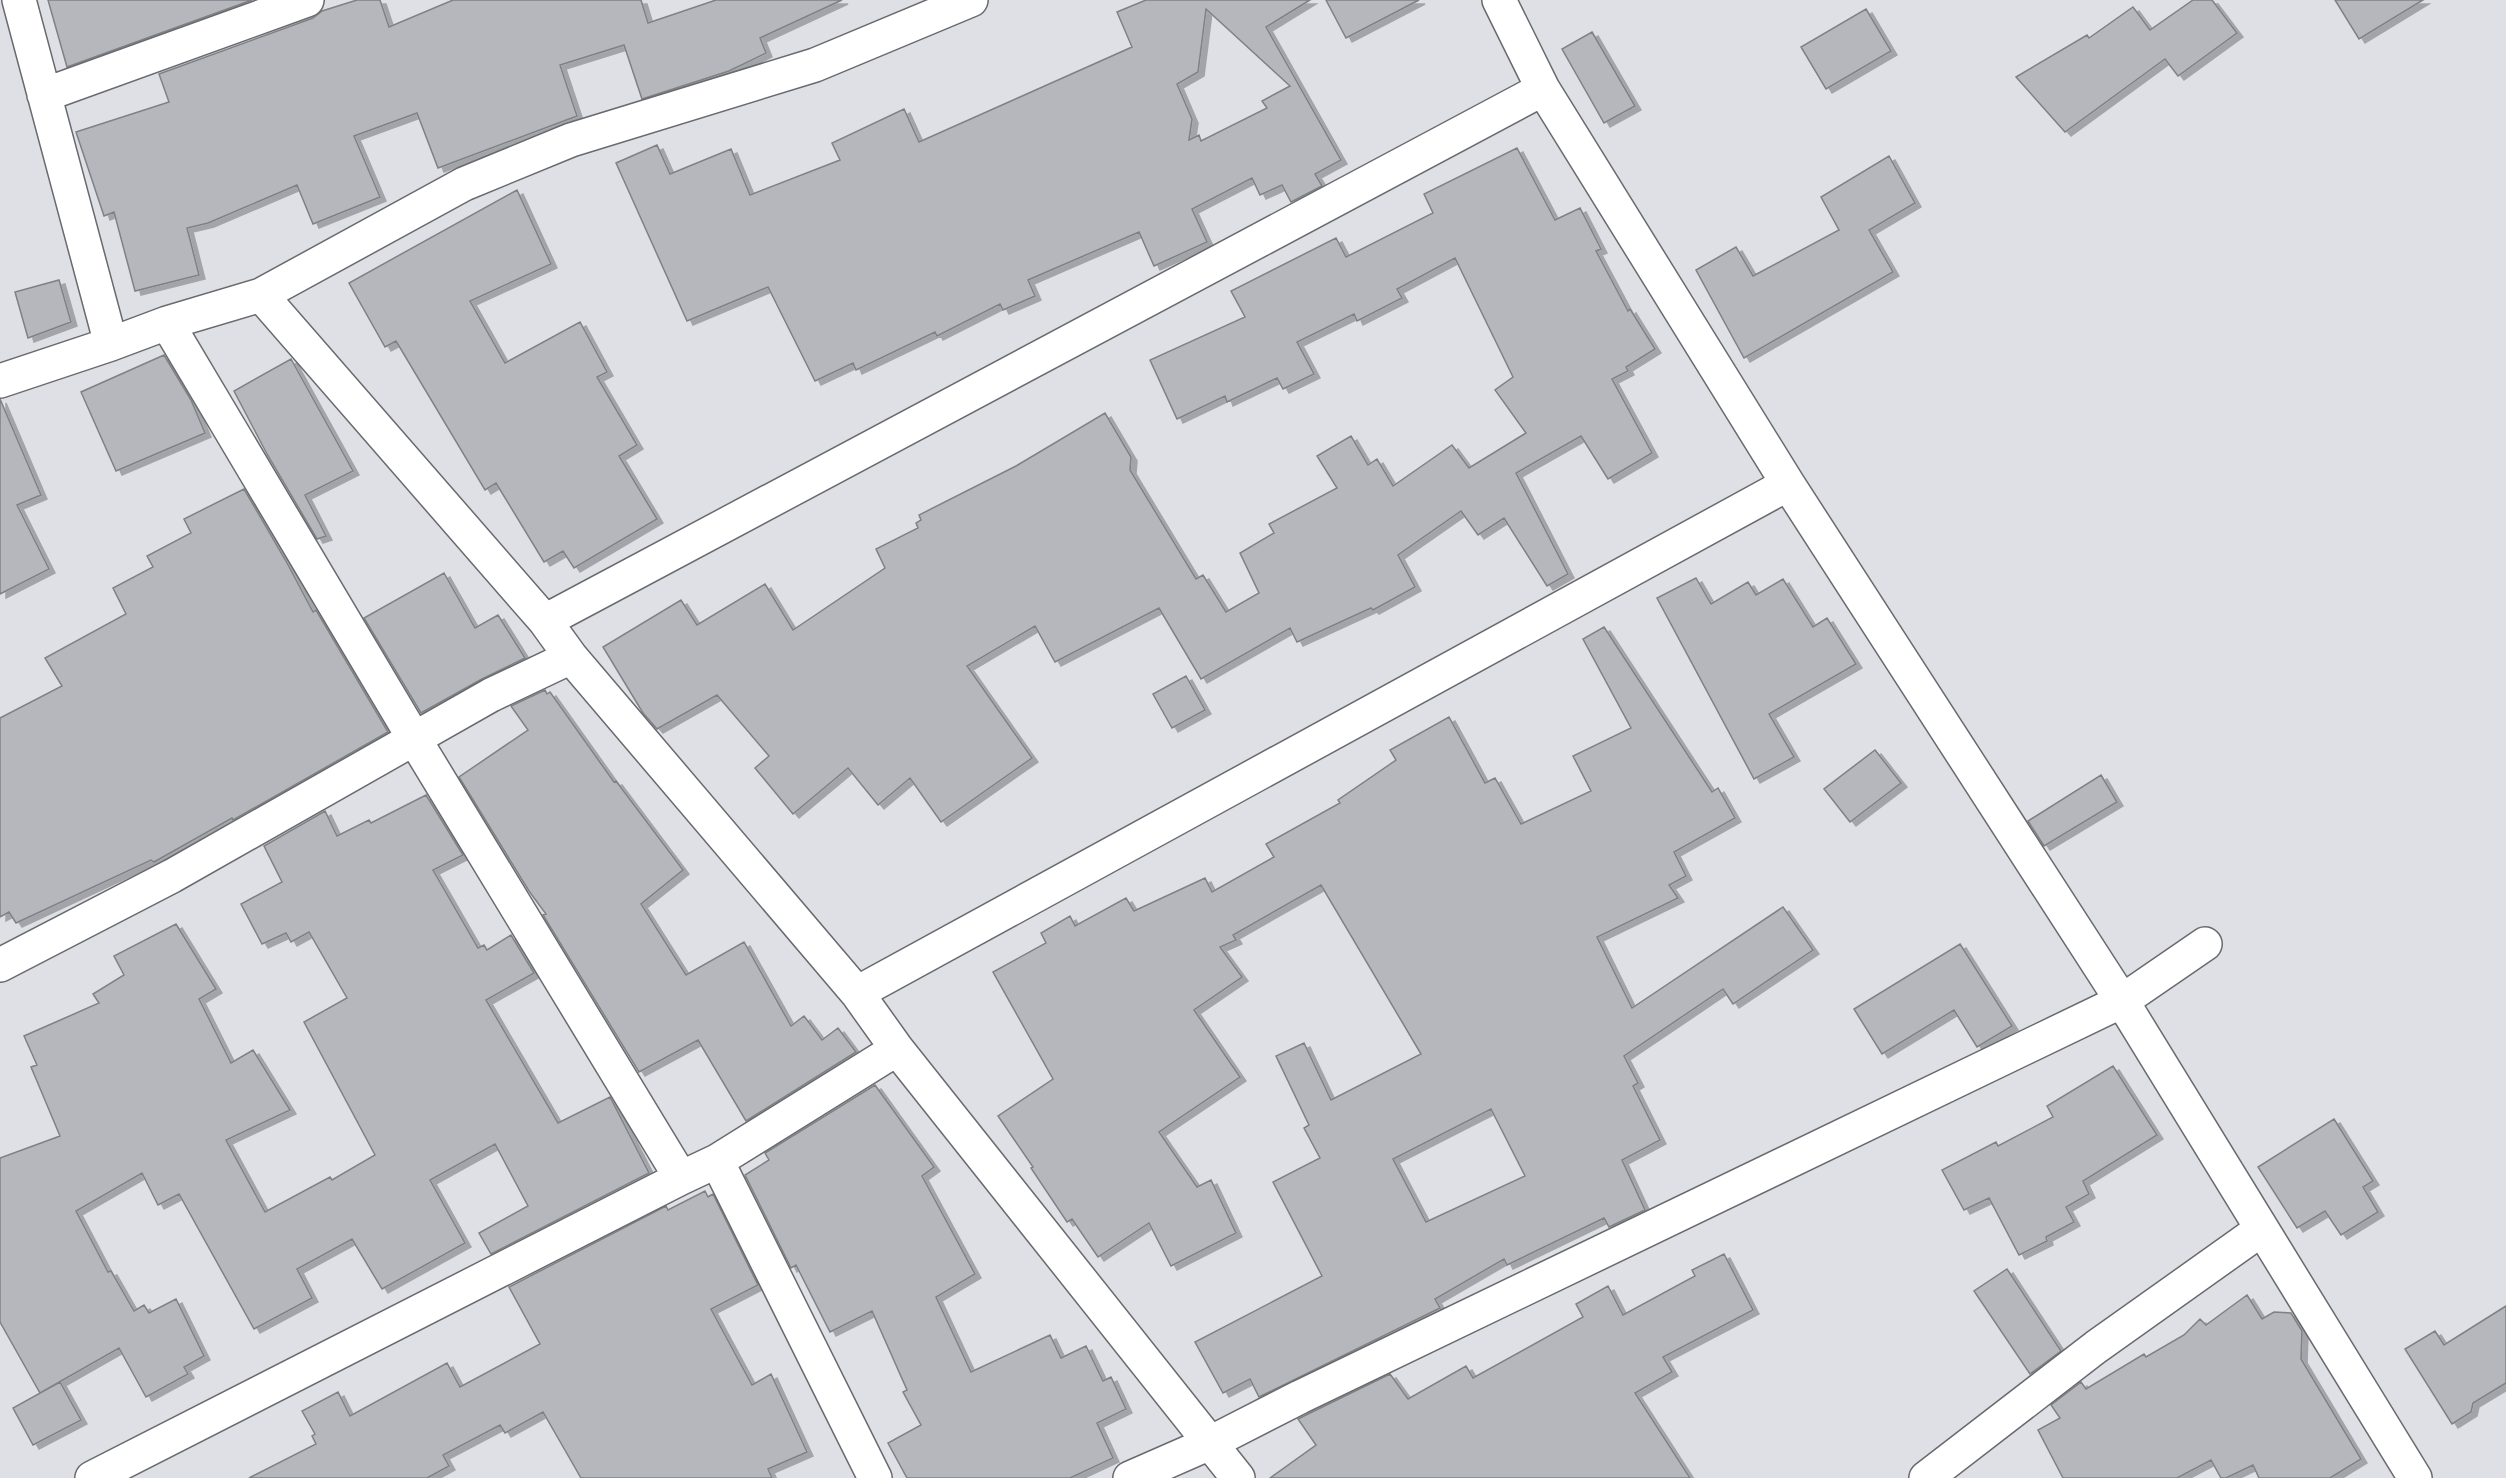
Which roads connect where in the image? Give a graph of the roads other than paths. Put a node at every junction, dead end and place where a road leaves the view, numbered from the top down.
1 (19, 0) edge
2 (307, 0) edge
3 (971, 0) edge
4 (1499, 0) edge
5 (1543, 89) junction
6 (45, 95) junction
7 (261, 296) junction
8 (168, 323) junction
9 (111, 344) junction
10 (0, 381) edge
11 (1788, 484) junction
12 (545, 621) junction
13 (571, 657) junction
14 (415, 740) junction
15 (2205, 944) dead end
16 (0, 965) edge
17 (856, 993) junction
18 (2122, 1001) junction
19 (897, 1049) junction
20 (717, 1161) junction
21 (681, 1178) junction
22 (2262, 1229) junction
23 (1210, 1443) junction
24 (92, 1478) edge
25 (875, 1478) edge
26 (1130, 1478) edge
27 (1238, 1478) edge
28 (1926, 1478) edge
29 (2415, 1478) edge

1 - 6 street
2 - 6 street
3 - 7 street
4 - 5 street
5 - 11 street
5 - 12 street
6 - 9 street
7 - 8 street
7 - 12 street
8 - 9 street
8 - 14 street
9 - 10 street
11 - 17 street
11 - 18 street
12 - 13 street
13 - 14 street
13 - 17 street
14 - 16 street
14 - 21 street
15 - 18 street
17 - 19 street
18 - 22 street
18 - 23 street
19 - 20 street
19 - 23 street
20 - 21 street
20 - 25 street
21 - 24 street
22 - 28 street
22 - 29 street
23 - 26 street
23 - 27 street

